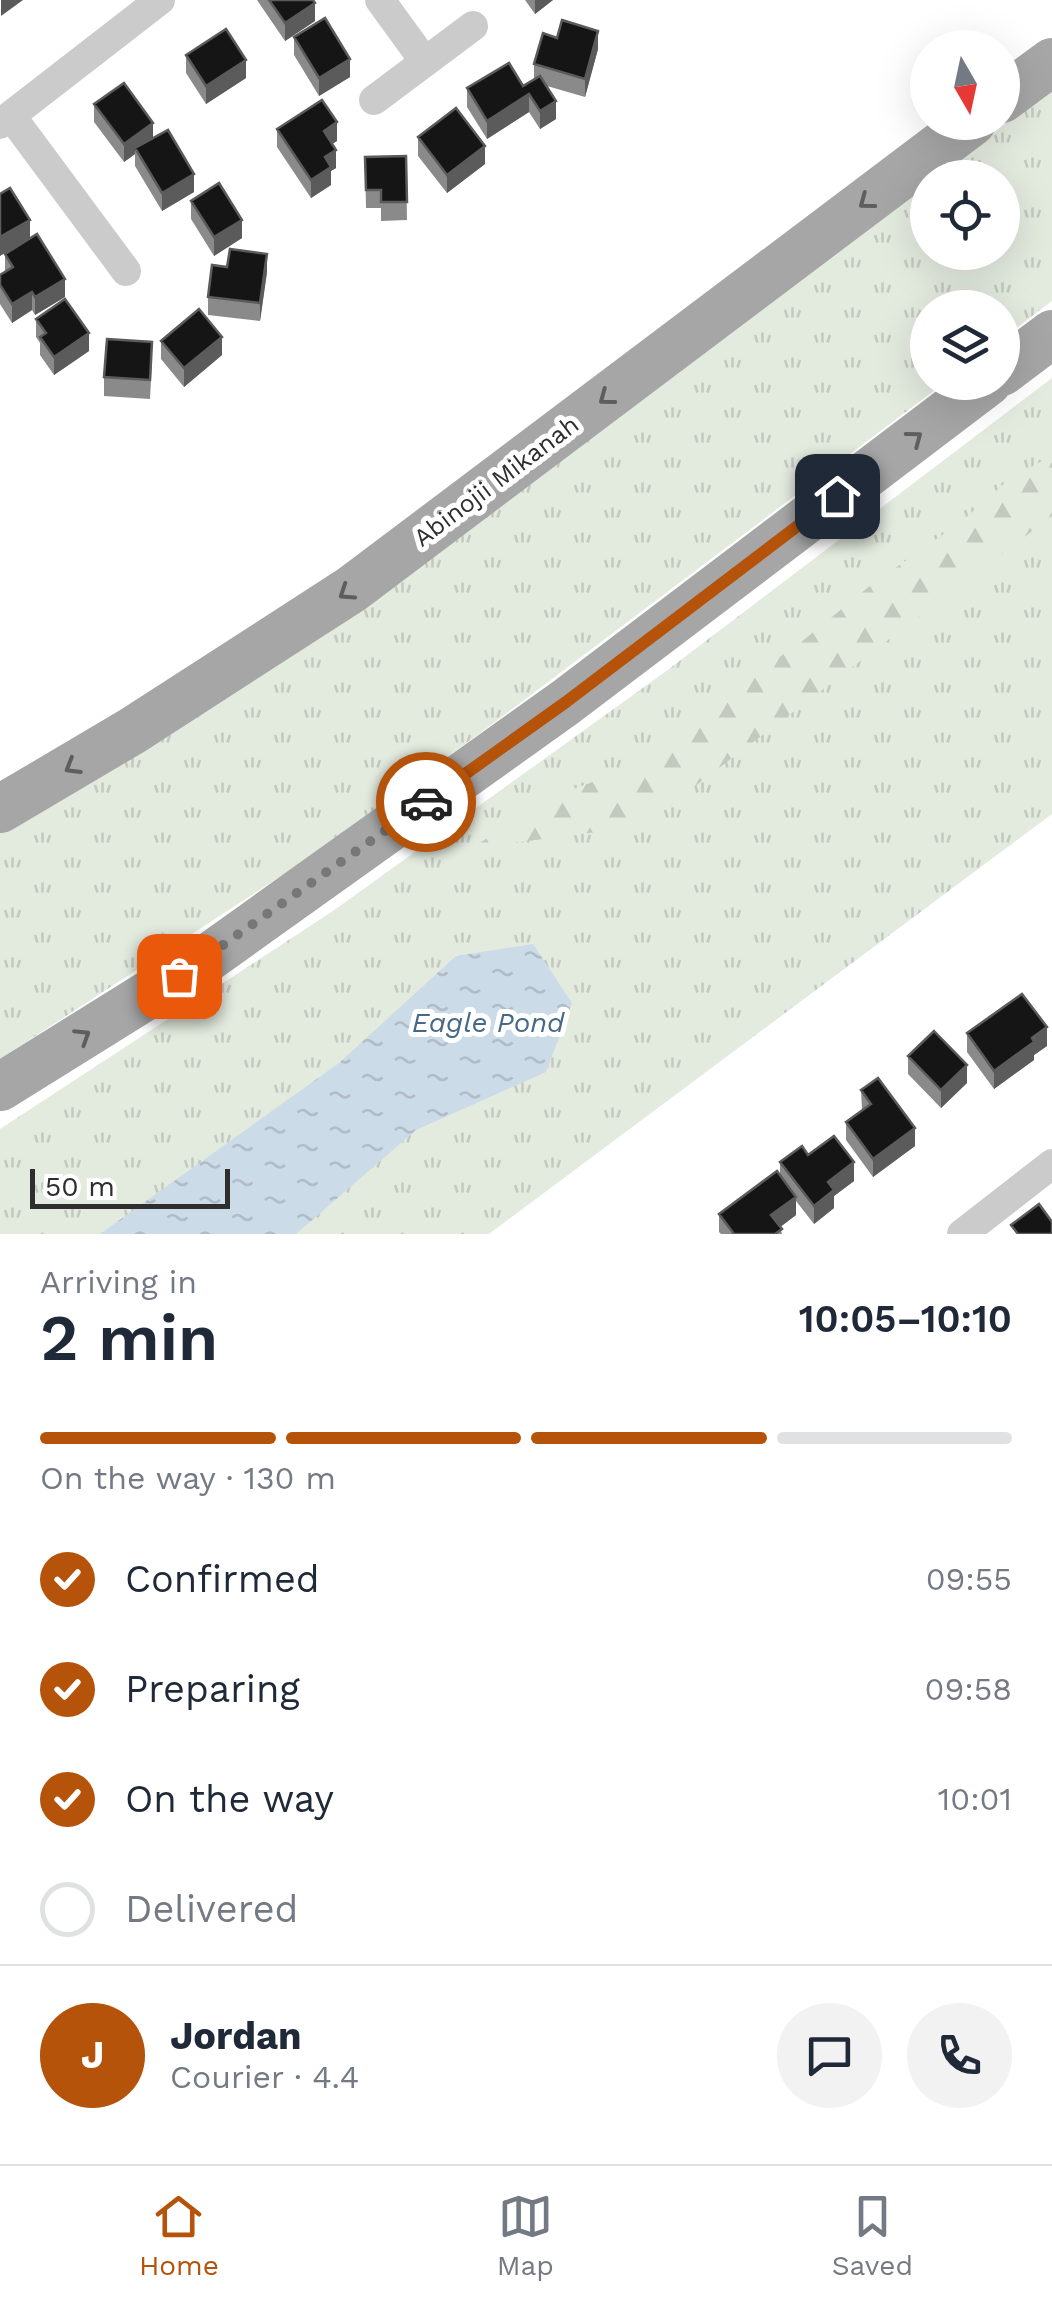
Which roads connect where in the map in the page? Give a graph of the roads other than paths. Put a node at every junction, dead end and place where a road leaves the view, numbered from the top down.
1 (160, 0) edge
2 (380, 0) edge
3 (473, 26) dead end
4 (425, 62) junction
5 (1052, 62) edge
6 (1020, 86) edge
7 (374, 100) dead end
8 (6, 120) edge
9 (948, 140) edge
10 (126, 272) dead end
11 (1052, 334) edge
12 (1020, 358) edge
13 (964, 400) edge
14 (0, 809) edge
15 (0, 1087) edge
16 (1052, 1164) edge
17 (962, 1234) edge

1 - 8 street
2 - 4 street
3 - 4 street
4 - 7 street
5 - 6 main road
8 - 10 street
9 -> 14 main road, Abinojii Mikanah
11 - 12 main road
15 -> 13 main road
16 - 17 street

